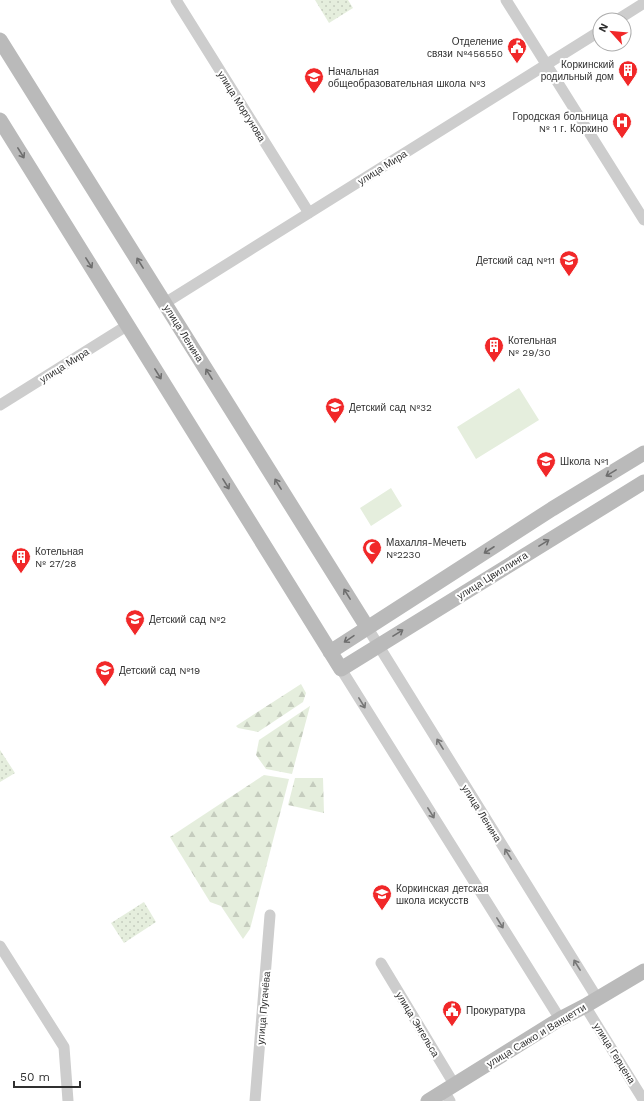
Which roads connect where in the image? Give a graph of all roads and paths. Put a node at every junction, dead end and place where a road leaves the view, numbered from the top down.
1 (176, 0) edge
2 (506, 0) edge
3 (644, 3) edge
4 (630, 12) edge
5 (592, 35) edge
6 (0, 40) edge
7 (546, 64) junction
8 (0, 120) edge
9 (308, 213) junction
10 (644, 220) edge
11 (165, 303) junction
12 (128, 325) junction
13 (0, 406) edge
14 (644, 453) edge
15 (644, 482) edge
16 (367, 627) junction
17 (379, 645) junction
18 (330, 652) junction
19 (342, 669) junction
20 (270, 915) dead end
21 (0, 946) edge
22 (381, 963) dead end
23 (644, 971) edge
24 (591, 1002) junction
25 (560, 1019) junction
26 (449, 1092) edge
27 (644, 1100) edge
28 (68, 1101) edge
29 (255, 1101) edge
30 (428, 1101) edge

1 - 9 street, улица Моргунова
2 - 7 street
3 - 4 street
5 - 7 street, улица Мира
11 -> 6 street, улица Ленина
7 - 9 street, улица Мира
7 - 10 street
8 -> 12 street
9 - 11 street, улица Мира
16 -> 11 street, улица Ленина
12 - 13 street, улица Мира
12 -> 18 street
14 -> 16 street
17 -> 15 street, улица Цвиллинга
16 - 17 street, улица Ленина
16 -> 18 street
17 - 19 street, улица Цвиллинга
24 -> 17 street, улица Ленина
18 - 19 street
19 -> 25 street
20 - 29 street, улица Пугачёва
21 - 28 street
22 - 26 street, улица Энгельса
23 - 24 street, улица Сакко и Ванцетти
24 - 25 street, улица Сакко и Ванцетти
24 - 27 street, улица Герцена
25 - 26 street, улица Сакко и Ванцетти
26 - 30 street, улица Сакко и Ванцетти

